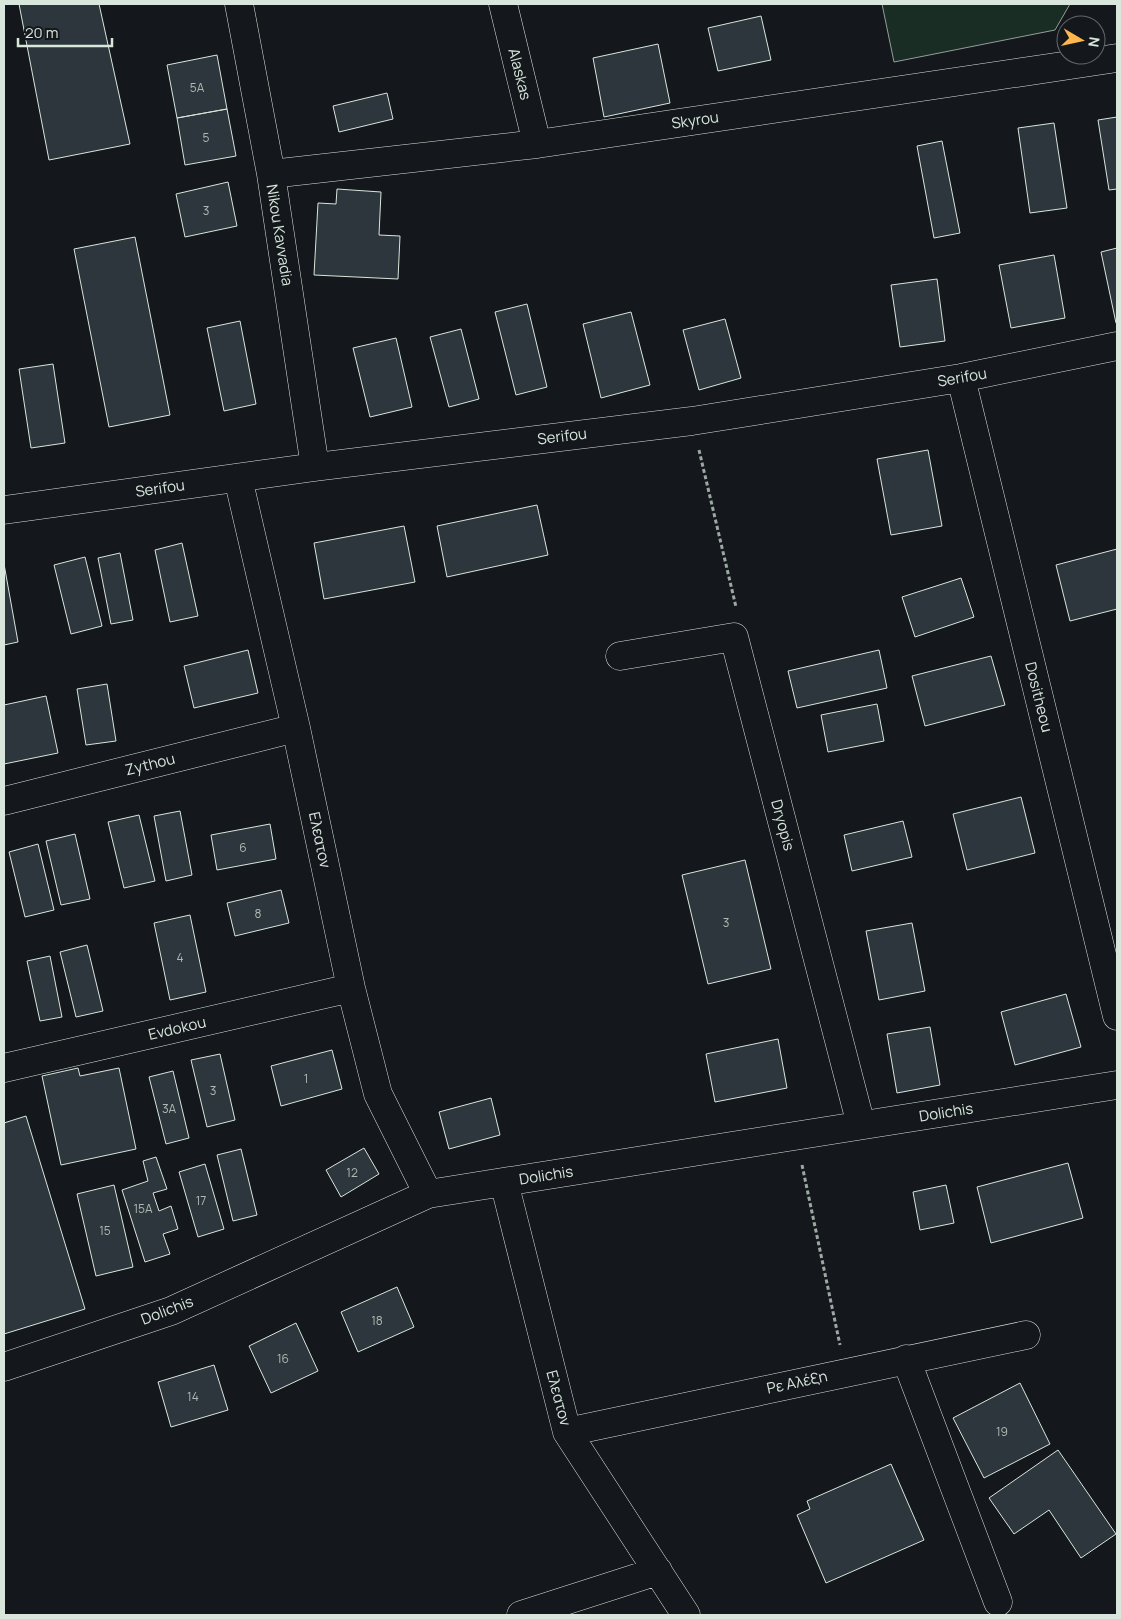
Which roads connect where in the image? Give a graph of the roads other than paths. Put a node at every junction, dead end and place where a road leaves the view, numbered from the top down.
1 (239, 4) edge
2 (503, 4) edge
3 (1117, 58) edge
4 (537, 144) junction
5 (271, 174) junction
6 (1117, 346) edge
7 (961, 378) junction
8 (315, 467) junction
9 (238, 478) junction
10 (4, 510) edge
11 (620, 656) dead end
12 (296, 728) junction
13 (4, 801) edge
14 (351, 988) junction
15 (1117, 1016) edge
16 (4, 1068) edge
17 (1117, 1085) edge
18 (861, 1125) junction
19 (504, 1182) junction
20 (428, 1194) junction
21 (1026, 1335) dead end
22 (906, 1359) junction
23 (4, 1367) edge
24 (568, 1432) junction
25 (658, 1571) junction
26 (998, 1602) dead end
27 (521, 1615) edge
28 (686, 1615) edge

1 - 5 street, Nikou Kavvadia
2 - 4 street, Alaskas
3 - 4 street, Skyrou
4 - 5 street, Skyrou
5 - 8 street, Nikou Kavvadia
6 - 7 street, Serifou
7 - 8 street, Serifou
7 - 15 street, Dositheou
8 - 9 street, Serifou
9 - 10 street, Serifou
9 - 12 street, Ελεατον
11 - 18 street, Dryopis
12 - 13 street, Zythou
12 - 14 street, Ελεατον
14 - 16 street, Evdokou
14 - 20 street, Ελεατον
17 - 18 street, Dolichis
18 - 19 street, Dolichis
19 - 20 street, Dolichis
19 - 24 street, Ελεατον
20 - 23 street, Dolichis
21 - 22 street, Ρε Αλέξη
22 - 24 street, Ρε Αλέξη
22 - 26 street
24 - 25 street, Ελεατον
25 - 27 street
25 - 28 street, Ελεατον

